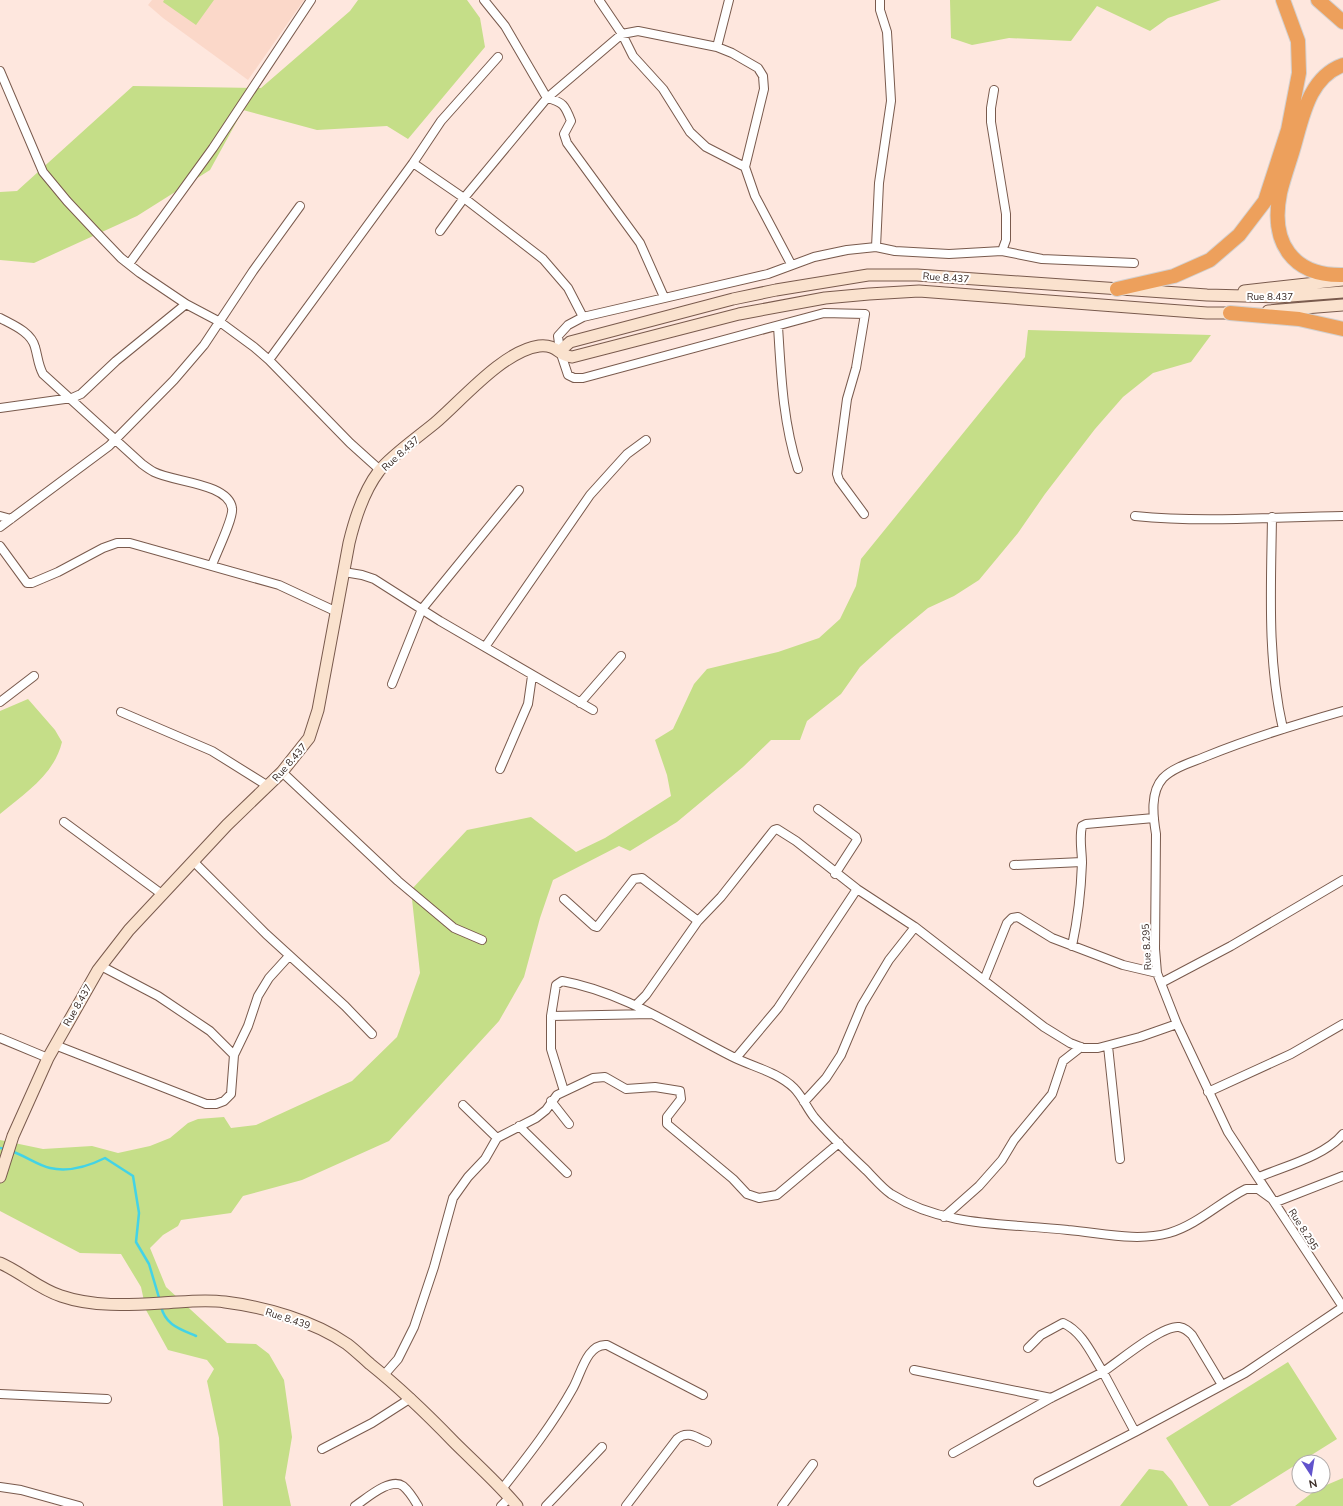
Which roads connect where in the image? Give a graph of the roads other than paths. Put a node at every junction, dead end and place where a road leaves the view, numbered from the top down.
1 (311, 0) edge
2 (484, 0) edge
3 (599, 0) edge
4 (729, 0) edge
5 (880, 0) edge
6 (1284, 0) edge
7 (1318, 0) edge
8 (1327, 0) edge
9 (1343, 11) edge
10 (1343, 22) edge
11 (622, 34) junction
12 (717, 47) junction
13 (498, 57) dead end
14 (1343, 65) edge
15 (0, 71) edge
16 (994, 90) dead end
17 (547, 98) junction
18 (413, 162) junction
19 (745, 167) junction
20 (464, 198) junction
21 (300, 206) dead end
22 (440, 231) dead end
23 (876, 247) junction
24 (1002, 251) junction
25 (1134, 263) dead end
26 (129, 264) junction
27 (791, 264) junction
28 (1343, 275) edge
29 (1343, 280) edge
30 (1117, 289) junction
31 (1343, 292) edge
32 (1207, 295) junction
33 (664, 297) junction
34 (186, 304) junction
35 (1343, 305) edge
36 (1230, 313) junction
37 (583, 317) junction
38 (0, 318) edge
39 (220, 322) junction
40 (778, 326) junction
41 (1343, 329) edge
42 (560, 351) junction
43 (269, 360) junction
44 (72, 398) junction
45 (0, 408) edge
46 (115, 439) junction
47 (646, 440) dead end
48 (798, 469) dead end
49 (380, 470) junction
50 (519, 490) dead end
51 (864, 514) dead end
52 (0, 516) edge
53 (1135, 516) dead end
54 (1343, 516) edge
55 (1272, 517) junction
56 (11, 518) junction
57 (0, 527) edge
58 (0, 546) edge
59 (212, 565) junction
60 (344, 572) junction
61 (422, 609) junction
62 (337, 612) junction
63 (485, 647) junction
64 (621, 656) dead end
65 (34, 676) dead end
66 (532, 676) junction
67 (392, 684) dead end
68 (0, 702) edge
69 (580, 703) junction
70 (593, 710) dead end
71 (1343, 711) edge
72 (121, 712) dead end
73 (1283, 729) junction
74 (500, 769) dead end
75 (282, 772) junction
76 (268, 786) junction
77 (818, 809) dead end
78 (1154, 818) junction
79 (64, 822) dead end
80 (194, 862) junction
81 (1082, 862) junction
82 (1014, 865) dead end
83 (836, 874) junction
84 (1343, 880) edge
85 (857, 889) junction
86 (163, 895) junction
87 (564, 899) dead end
88 (698, 922) junction
89 (915, 927) junction
90 (482, 940) dead end
91 (1072, 946) junction
92 (289, 956) junction
93 (101, 966) junction
94 (1157, 973) junction
95 (984, 980) junction
96 (1161, 983) junction
97 (636, 1005) junction
98 (653, 1014) junction
99 (551, 1016) junction
100 (1177, 1024) junction
101 (1343, 1024) edge
102 (372, 1034) dead end
103 (0, 1038) edge
104 (55, 1045) junction
105 (1108, 1046) junction
106 (1081, 1047) junction
107 (234, 1055) junction
108 (48, 1058) junction
109 (736, 1058) junction
110 (564, 1092) junction
111 (1208, 1092) junction
112 (551, 1101) junction
113 (804, 1102) junction
114 (463, 1105) dead end
115 (569, 1124) dead end
116 (519, 1126) junction
117 (1343, 1134) edge
118 (497, 1138) junction
119 (839, 1143) junction
120 (1120, 1159) dead end
121 (567, 1173) dead end
122 (1343, 1176) edge
123 (0, 1177) edge
124 (1259, 1177) junction
125 (1276, 1202) junction
126 (944, 1217) junction
127 (0, 1263) edge
128 (1343, 1307) edge
129 (1028, 1348) dead end
130 (914, 1370) dead end
131 (1102, 1372) junction
132 (384, 1375) junction
133 (1222, 1385) junction
134 (0, 1394) edge
135 (703, 1396) dead end
136 (411, 1398) junction
137 (1051, 1398) junction
138 (107, 1399) dead end
139 (1135, 1432) junction
140 (707, 1442) dead end
141 (602, 1447) dead end
142 (322, 1449) dead end
143 (953, 1454) dead end
144 (813, 1464) dead end
145 (1038, 1482) dead end
146 (0, 1486) edge
147 (506, 1493) junction
148 (79, 1506) edge
149 (355, 1506) edge
150 (418, 1506) edge
151 (501, 1506) edge
152 (518, 1506) edge
153 (546, 1506) edge
154 (626, 1506) edge
155 (782, 1506) edge

1 - 26 street
2 - 17 street
3 - 11 street
4 - 12 street
5 - 23 street
6 - 30 highway
7 - 10 highway
8 - 9 highway
11 - 12 street
11 - 17 street
11 - 19 street
12 - 19 street
13 - 18 street
14 - 28 highway
15 - 26 street
16 - 24 street
17 - 20 street
17 - 33 street
18 - 20 street
18 - 43 street
19 - 27 street
20 - 22 street
20 - 37 street
21 - 39 street
23 - 24 street
23 - 27 street
24 - 25 street
26 - 34 street
27 - 33 street
29 - 32 main road
30 - 32 main road, Rue 8.437
30 - 42 main road, Rue 8.437
31 - 32 main road, Rue 8.437
33 - 37 street
34 - 39 street
34 - 44 street
35 - 36 main road, Rue 8.437
36 - 41 highway
36 - 42 main road, Rue 8.437
37 - 42 street
38 - 44 street
39 - 43 street
39 - 46 street
40 - 42 street
40 - 48 street
40 - 51 street
42 - 49 main road, Rue 8.437
43 - 49 street
44 - 45 street
44 - 46 street
46 - 56 street
46 - 59 street
47 - 63 street
49 - 60 main road, Rue 8.437
50 - 61 street
52 - 56 street
53 - 55 street
54 - 55 street
55 - 73 street
56 - 57 street
58 - 59 street
59 - 62 street
60 - 61 street
60 - 62 main road, Rue 8.437
61 - 63 street
61 - 67 street
62 - 75 main road, Rue 8.437
63 - 66 street
64 - 69 street
65 - 68 street
66 - 69 street
66 - 74 street
69 - 70 street
71 - 73 street, Rue 8.295
72 - 76 street
73 - 78 street, Rue 8.295
75 - 76 main road, Rue 8.437
75 - 90 street
76 - 80 main road, Rue 8.437
77 - 83 street
78 - 81 street
78 - 94 street, Rue 8.295
79 - 86 street
80 - 86 main road, Rue 8.437
80 - 92 street
81 - 82 street
81 - 91 street
83 - 85 street
83 - 88 street
84 - 96 street
85 - 89 street
85 - 109 street
86 - 93 main road, Rue 8.437
87 - 88 street
88 - 97 street
89 - 95 street
89 - 113 street
91 - 94 street
91 - 95 street
92 - 102 street
92 - 107 street
93 - 104 main road, Rue 8.437
93 - 107 street
94 - 96 street, Rue 8.295
95 - 106 street
96 - 100 street, Rue 8.295
97 - 98 street
97 - 99 street
98 - 99 street
98 - 109 street
99 - 110 street
100 - 105 street
100 - 111 street, Rue 8.295
101 - 111 street
103 - 108 street
104 - 107 street
104 - 108 main road, Rue 8.437
105 - 106 street
105 - 120 street
106 - 126 street
108 - 123 main road, Rue 8.437
109 - 113 street
110 - 112 street
110 - 119 street
111 - 124 street, Rue 8.295
112 - 115 street
112 - 116 street
113 - 119 street
114 - 118 street
116 - 118 street
116 - 121 street
117 - 124 street
118 - 132 street
119 - 126 street
122 - 125 street
124 - 125 street, Rue 8.295
125 - 126 street
125 - 128 street, Rue 8.295
127 - 132 main road, Rue 8.439
128 - 133 street
129 - 131 street
130 - 137 street
131 - 133 street
131 - 137 street
131 - 139 street
132 - 136 main road, Rue 8.439
133 - 139 street
134 - 138 street
135 - 147 street
136 - 142 street
136 - 147 main road, Rue 8.439
137 - 143 street
139 - 145 street
140 - 154 street
141 - 153 street
144 - 155 street
146 - 148 street
147 - 151 street
147 - 152 main road, Rue 8.439
149 - 150 street

